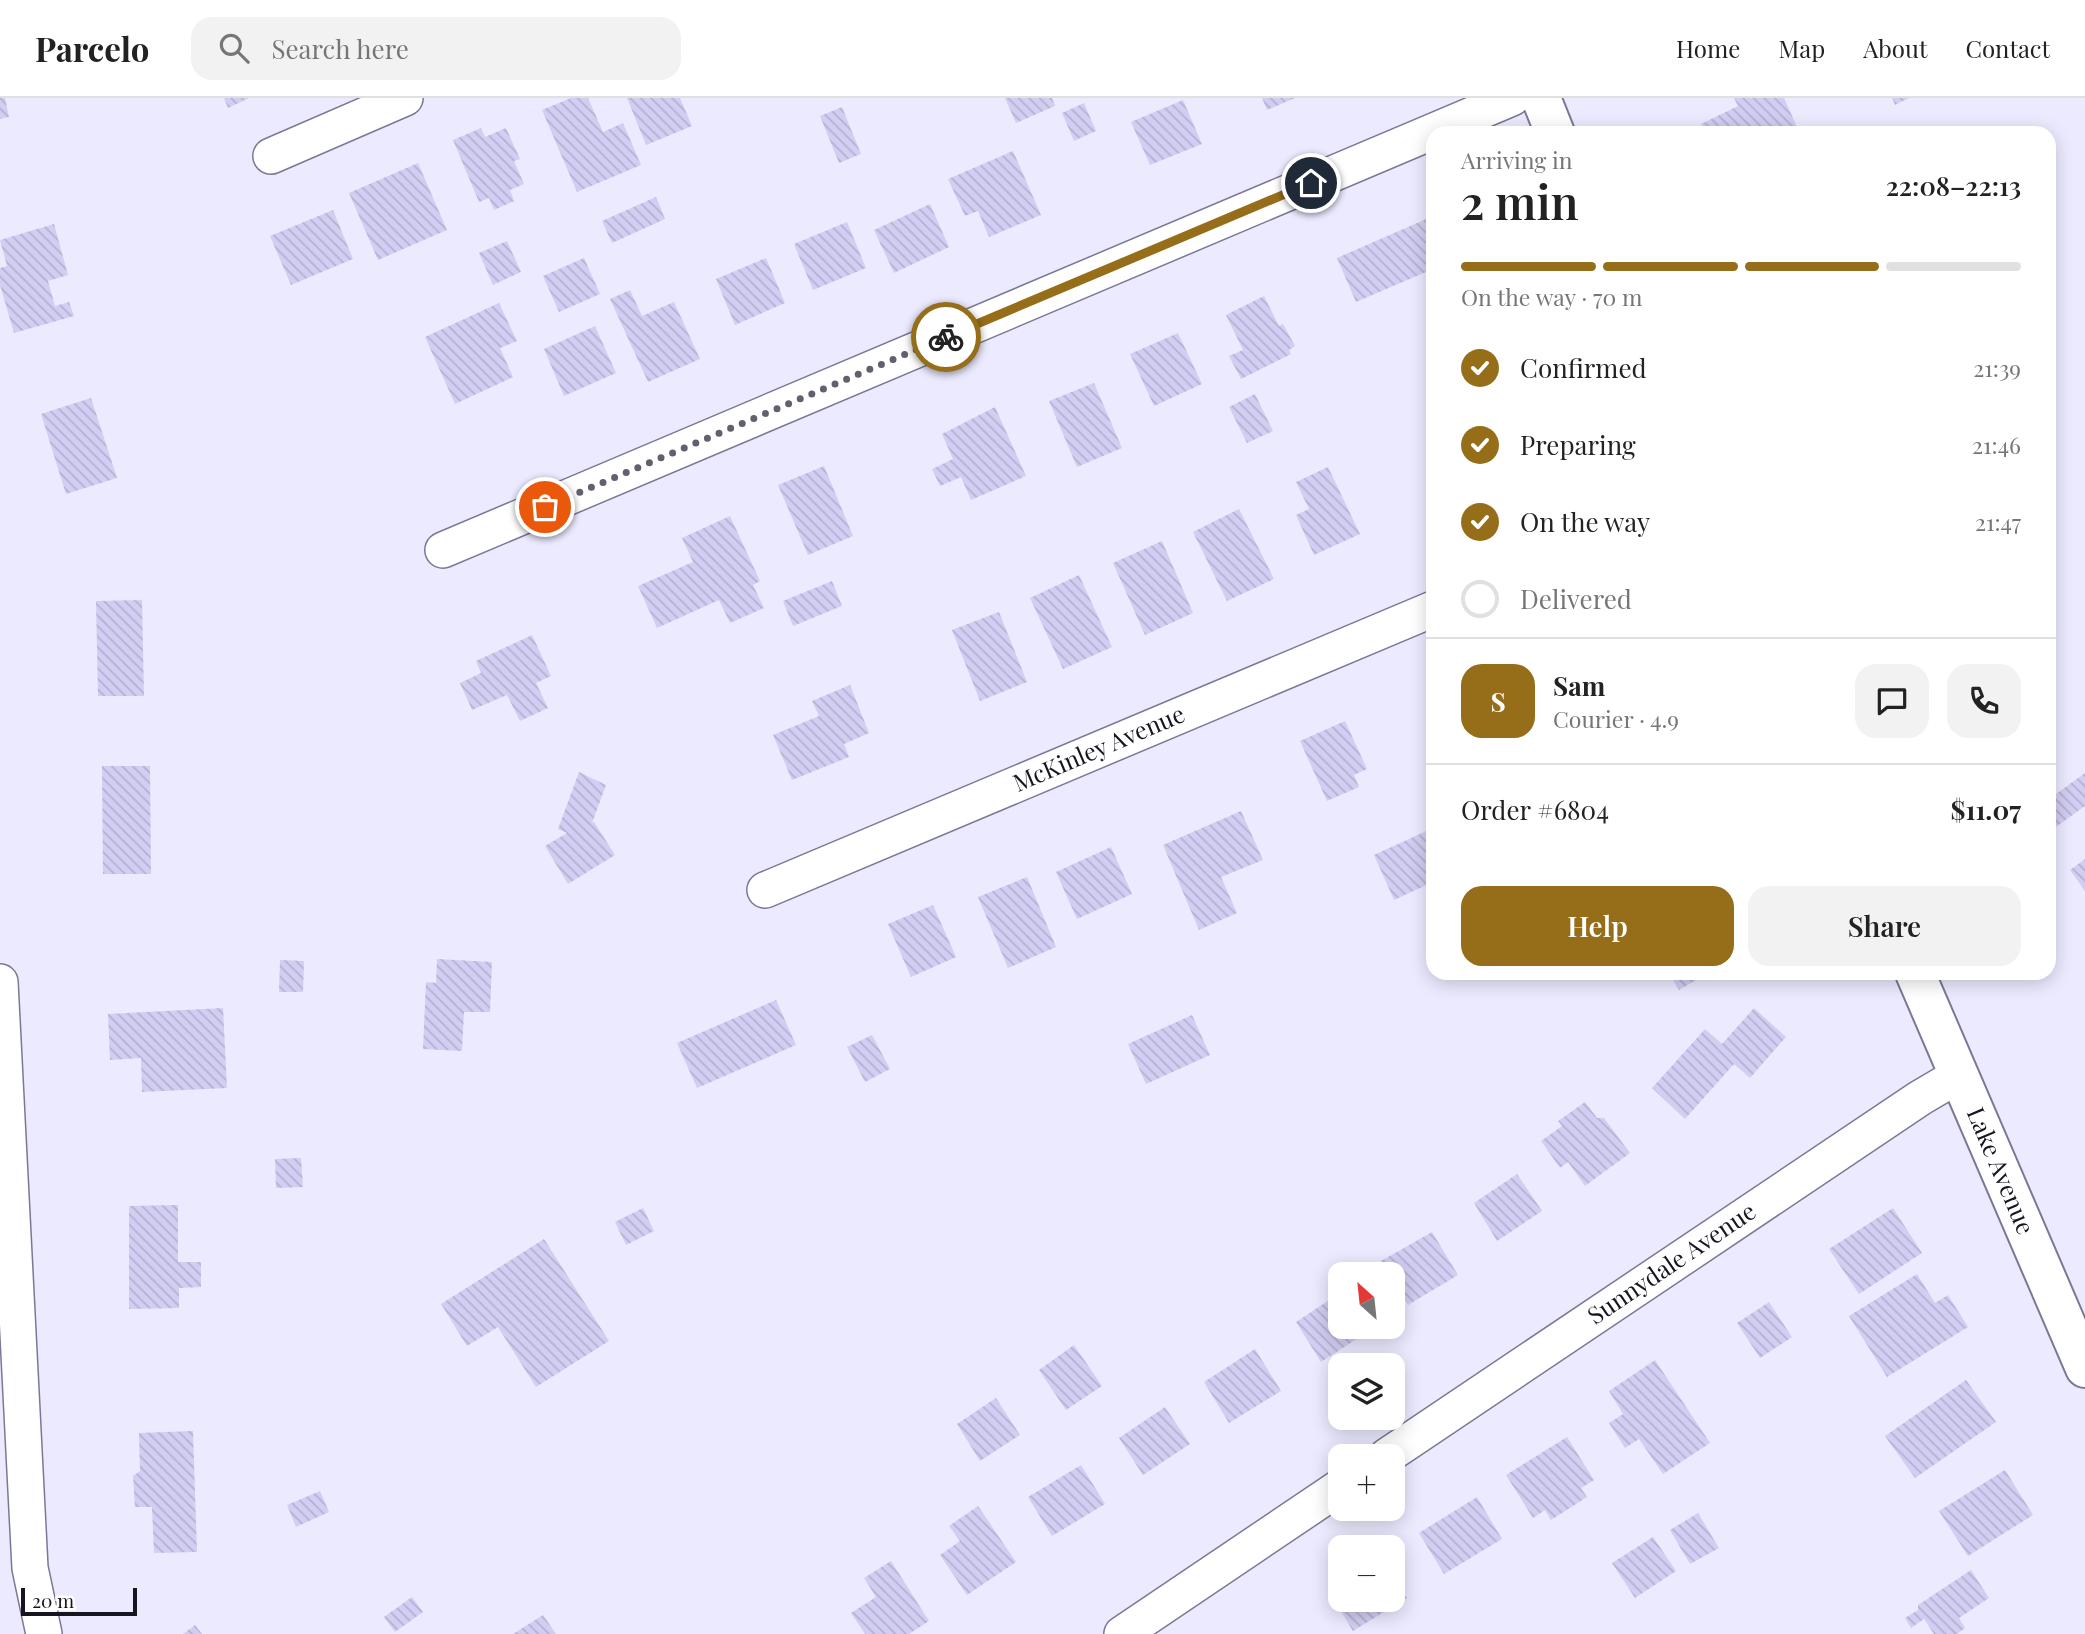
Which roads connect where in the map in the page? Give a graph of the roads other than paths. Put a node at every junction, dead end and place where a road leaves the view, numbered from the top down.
1 (405, 98) edge
2 (1512, 98) edge
3 (1541, 98) edge
4 (1446, 126) edge
5 (1552, 126) edge
6 (1426, 134) edge
7 (271, 156) dead end
8 (443, 550) dead end
9 (1426, 611) edge
10 (765, 890) dead end
11 (1918, 980) edge
12 (0, 982) edge
13 (1959, 1075) junction
14 (2081, 1349) edge
15 (1405, 1444) edge
16 (1328, 1495) edge
17 (44, 1634) edge
18 (1122, 1634) edge

1 - 7 street
2 - 4 street
3 - 5 main road
6 - 8 street
9 - 10 street, McKinley Avenue
11 - 13 main road, Lake Avenue
12 - 17 street
13 - 14 main road, Lake Avenue
13 - 15 street, Sunnydale Avenue
16 - 18 street

